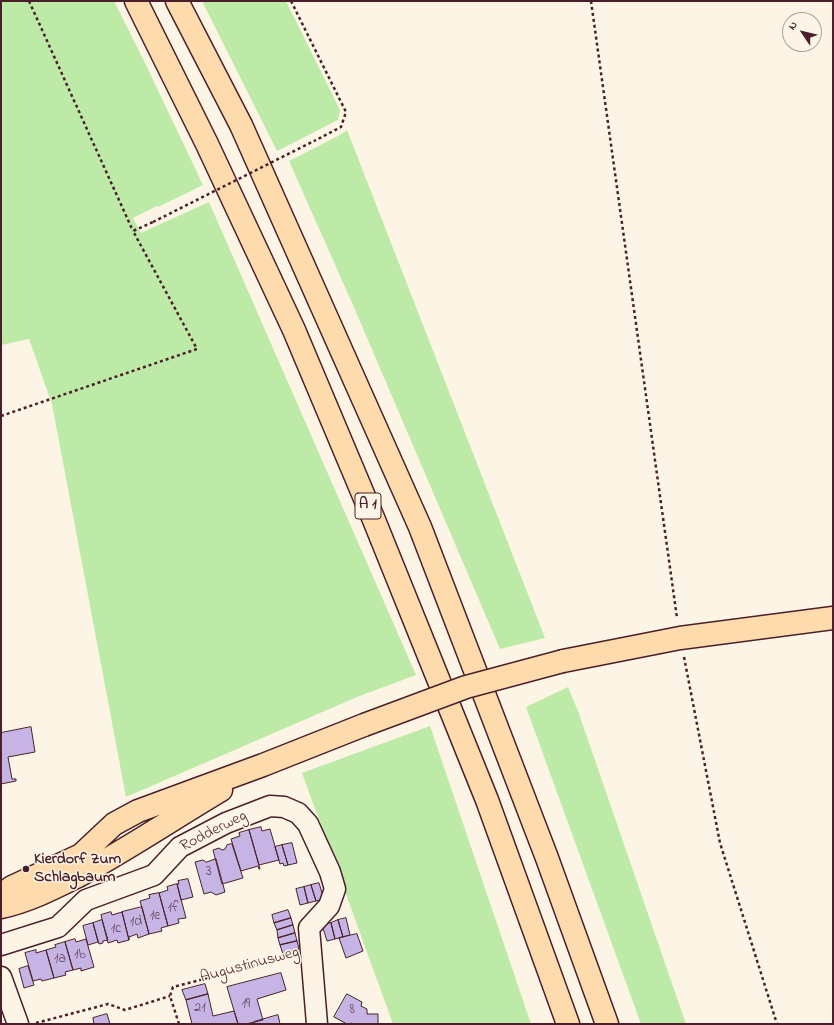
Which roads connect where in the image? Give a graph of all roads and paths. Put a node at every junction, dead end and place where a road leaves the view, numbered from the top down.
1 (29, 1) edge
2 (136, 1) edge
3 (177, 1) edge
4 (291, 1) edge
5 (591, 1) edge
6 (133, 231) junction
7 (1, 416) edge
8 (833, 618) edge
9 (680, 638) junction
10 (263, 765) junction
11 (1, 895) edge
12 (1, 907) edge
13 (1, 945) edge
14 (312, 950) junction
15 (1, 977) edge
16 (170, 996) junction
17 (18, 1024) edge
18 (33, 1024) edge
19 (179, 1024) edge
20 (318, 1024) edge
21 (568, 1024) edge
22 (607, 1024) edge
23 (778, 1024) edge

1 - 6 path
2 - 21 main road, A 1
3 - 22 main road, A 1
4 - 6 path, bridge
5 - 9 path
6 - 7 path
8 - 9 main road
9 - 10 main road, bridge
9 - 23 path
10 - 11 main road
10 - 12 main road
13 - 14 street, Rodderweg
14 - 16 path, Augustinusweg
14 - 20 street, Augustinusweg
15 - 17 street
16 - 18 path, Augustinusweg
16 - 19 path

